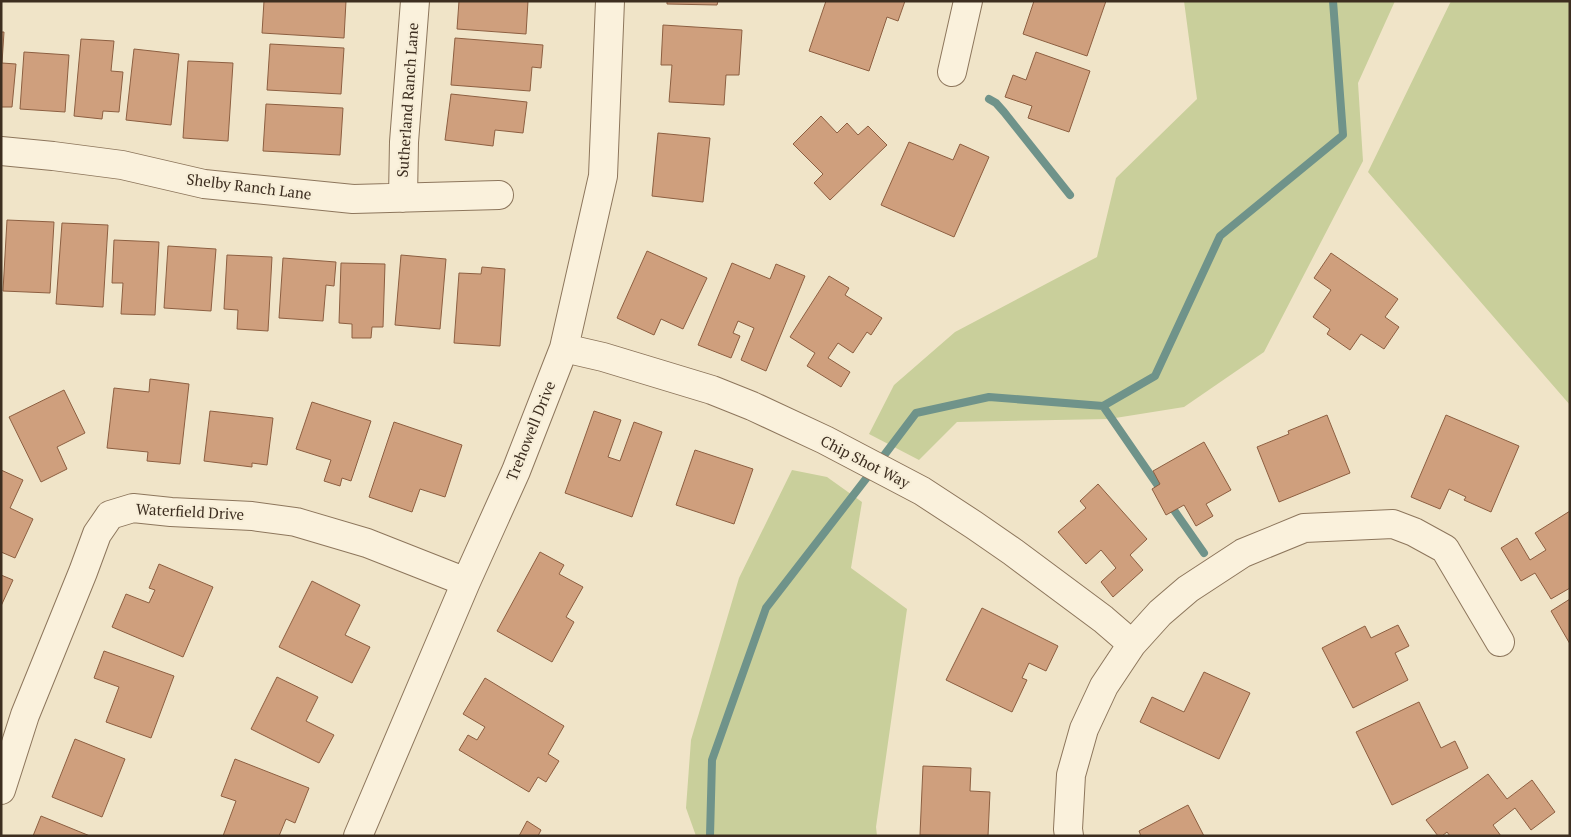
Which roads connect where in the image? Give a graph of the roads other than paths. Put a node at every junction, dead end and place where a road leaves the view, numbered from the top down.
1 (415, 1) edge
2 (610, 1) edge
3 (968, 1) edge
4 (952, 72) dead end
5 (1, 151) edge
6 (499, 195) dead end
7 (403, 198) junction
8 (564, 348) junction
9 (466, 582) junction
10 (1500, 642) dead end
11 (1132, 644) junction
12 (1, 790) edge
13 (358, 836) edge
14 (1070, 836) edge

1 - 7 street, Sutherland Ranch Lane
2 - 8 street, Trehowell Drive
3 - 4 street
5 - 7 street, Shelby Ranch Lane
6 - 7 street, Shelby Ranch Lane
8 - 9 street, Trehowell Drive
8 - 11 street, Chip Shot Way
9 - 12 street, Waterfield Drive
9 - 13 street, Trehowell Drive
10 - 11 street
11 - 14 street

